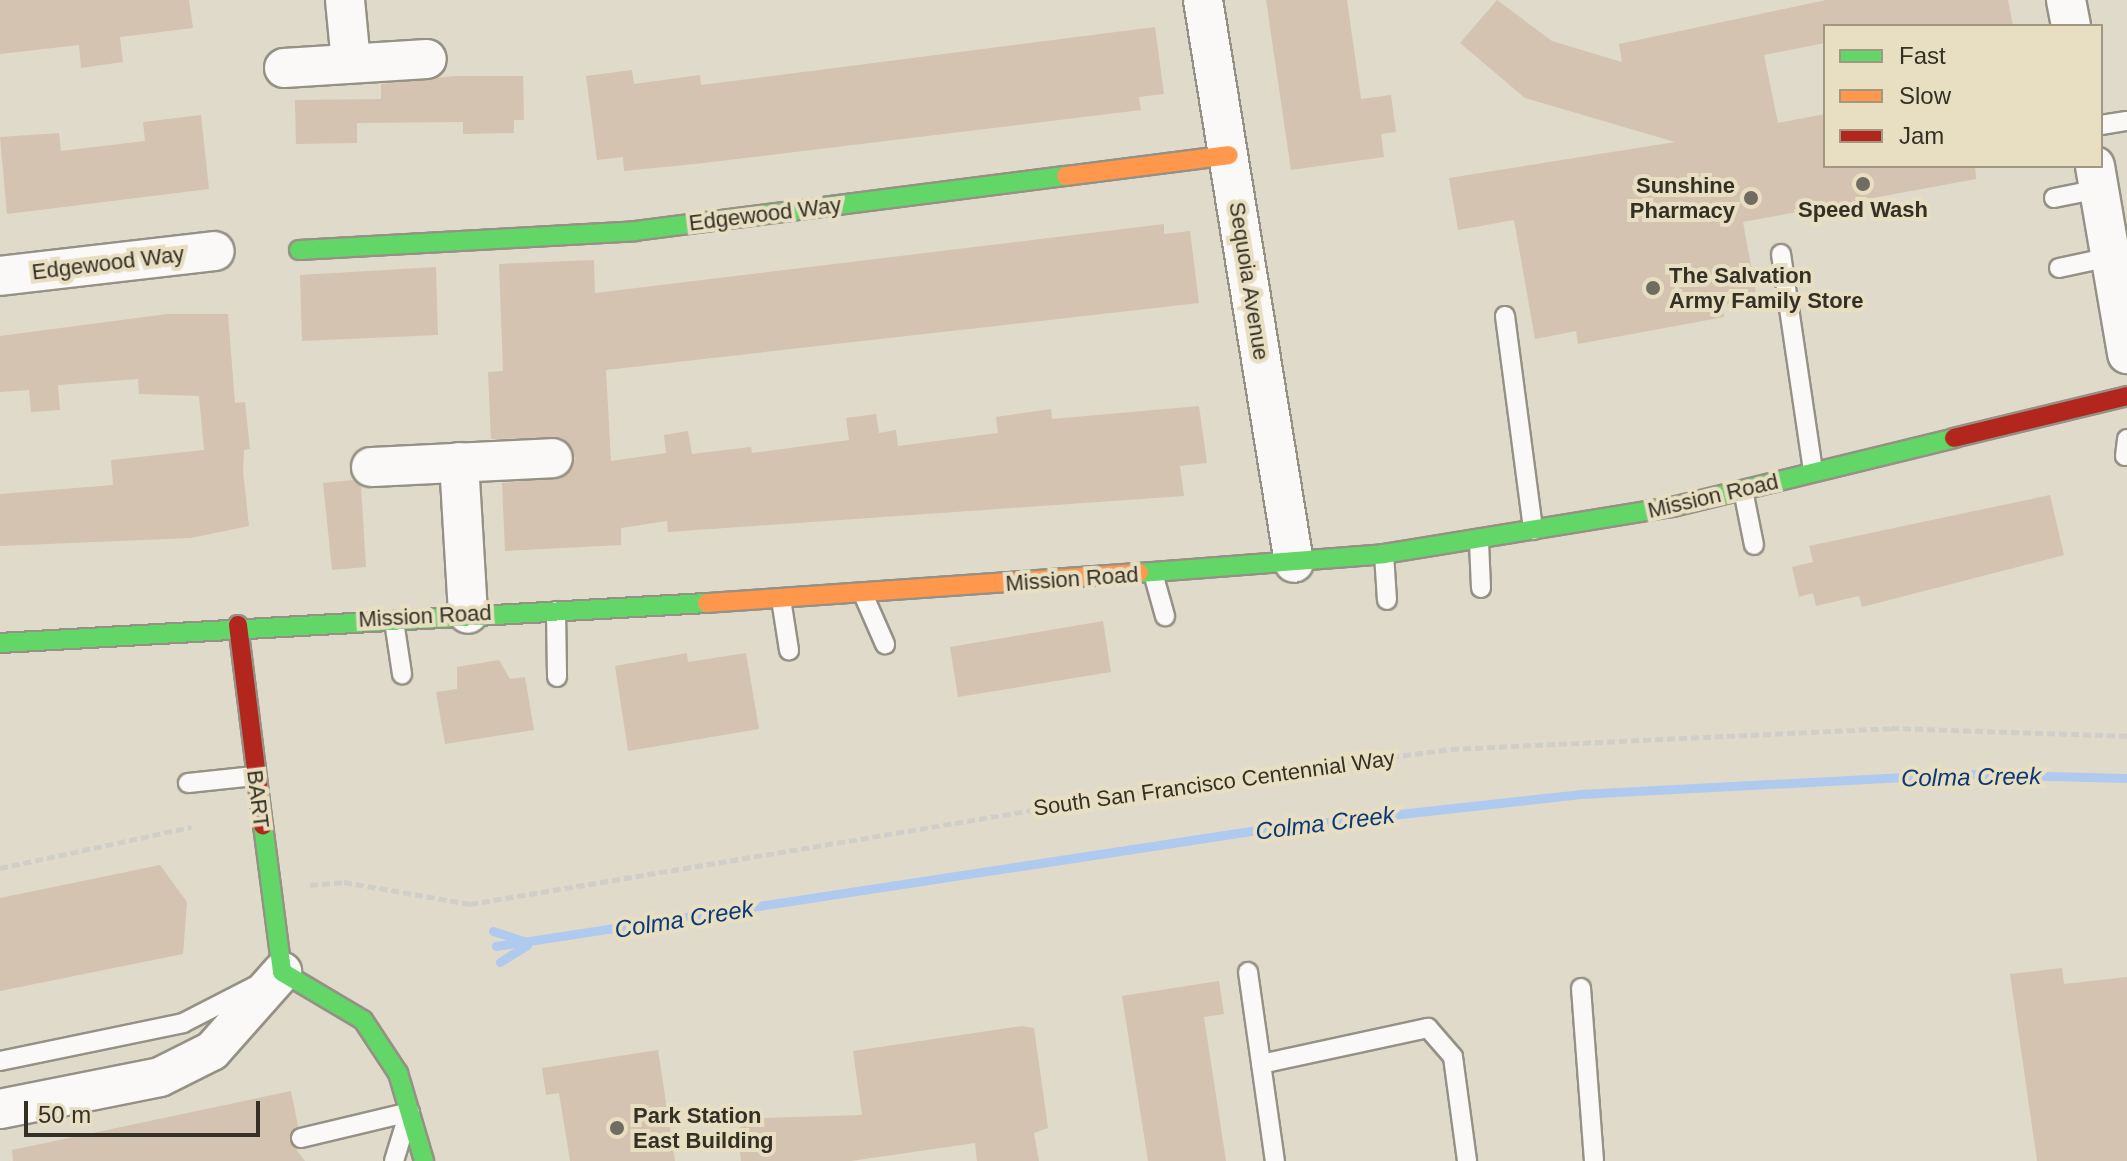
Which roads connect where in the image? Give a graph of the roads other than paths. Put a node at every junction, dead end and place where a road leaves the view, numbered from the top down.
1 (345, 0) edge
2 (1203, 0) edge
3 (2066, 0) edge
4 (2071, 24) edge
5 (427, 59) dead end
6 (351, 62) junction
7 (284, 68) dead end
8 (2127, 121) edge
9 (2103, 125) edge
10 (1229, 155) junction
11 (2097, 178) edge
12 (2054, 198) dead end
13 (299, 250) dead end
14 (215, 251) dead end
15 (1781, 254) dead end
16 (2119, 254) edge
17 (2059, 268) dead end
18 (0, 276) edge
19 (1505, 316) dead end
20 (2127, 354) edge
21 (2127, 396) edge
22 (553, 458) dead end
23 (459, 462) junction
24 (371, 467) dead end
25 (1813, 473) junction
26 (1743, 490) junction
27 (1533, 533) junction
28 (1479, 542) junction
29 (1754, 545) dead end
30 (1384, 554) junction
31 (1294, 563) junction
32 (1153, 573) junction
33 (1481, 588) dead end
34 (863, 594) junction
35 (781, 599) junction
36 (1387, 600) dead end
37 (556, 611) junction
38 (468, 614) junction
39 (1165, 616) dead end
40 (394, 618) junction
41 (238, 625) junction
42 (0, 643) edge
43 (885, 644) dead end
44 (789, 650) dead end
45 (402, 674) dead end
46 (557, 677) dead end
47 (255, 776) junction
48 (188, 783) dead end
49 (282, 972) junction
50 (1248, 972) dead end
51 (1581, 988) dead end
52 (0, 1061) edge
53 (1261, 1064) junction
54 (0, 1109) edge
55 (410, 1112) junction
56 (301, 1138) dead end
57 (394, 1161) edge
58 (424, 1161) edge
59 (1275, 1161) edge
60 (1467, 1161) edge
61 (1594, 1161) edge

1 - 6 street
2 - 10 street, Sequoia Avenue
3 - 4 street
5 - 6 street
6 - 7 street
8 - 9 lane
10 - 13 main road, Edgewood Way
10 - 31 street, Sequoia Avenue
11 - 12 lane
11 - 16 street
14 - 18 street, Edgewood Way
15 - 25 lane
16 - 17 lane
16 - 20 street
19 - 27 lane
21 - 25 main road, Mission Road
22 - 23 street
23 - 24 street
23 - 38 street
25 - 26 main road, Mission Road
26 - 27 main road, Mission Road
26 - 29 lane
27 - 28 main road, Mission Road
28 - 30 main road, Mission Road
28 - 33 lane
30 - 31 main road, Mission Road
30 - 36 lane
31 - 32 main road, Mission Road
32 - 34 main road, Mission Road
32 - 39 lane
34 - 35 main road, Mission Road
34 - 43 lane
35 - 37 main road, Mission Road
35 - 44 lane
37 - 38 main road, Mission Road
37 - 46 lane
38 - 40 main road, Mission Road
40 - 41 main road, Mission Road
40 - 45 lane
41 - 42 main road, Mission Road
41 - 47 main road, BART
47 - 48 lane
47 - 49 main road, BART
49 - 52 lane
49 - 54 street
49 - 55 main road
50 - 53 lane
51 - 61 lane
53 - 59 lane
53 - 60 lane
55 - 56 lane
55 - 57 lane
55 - 58 main road

